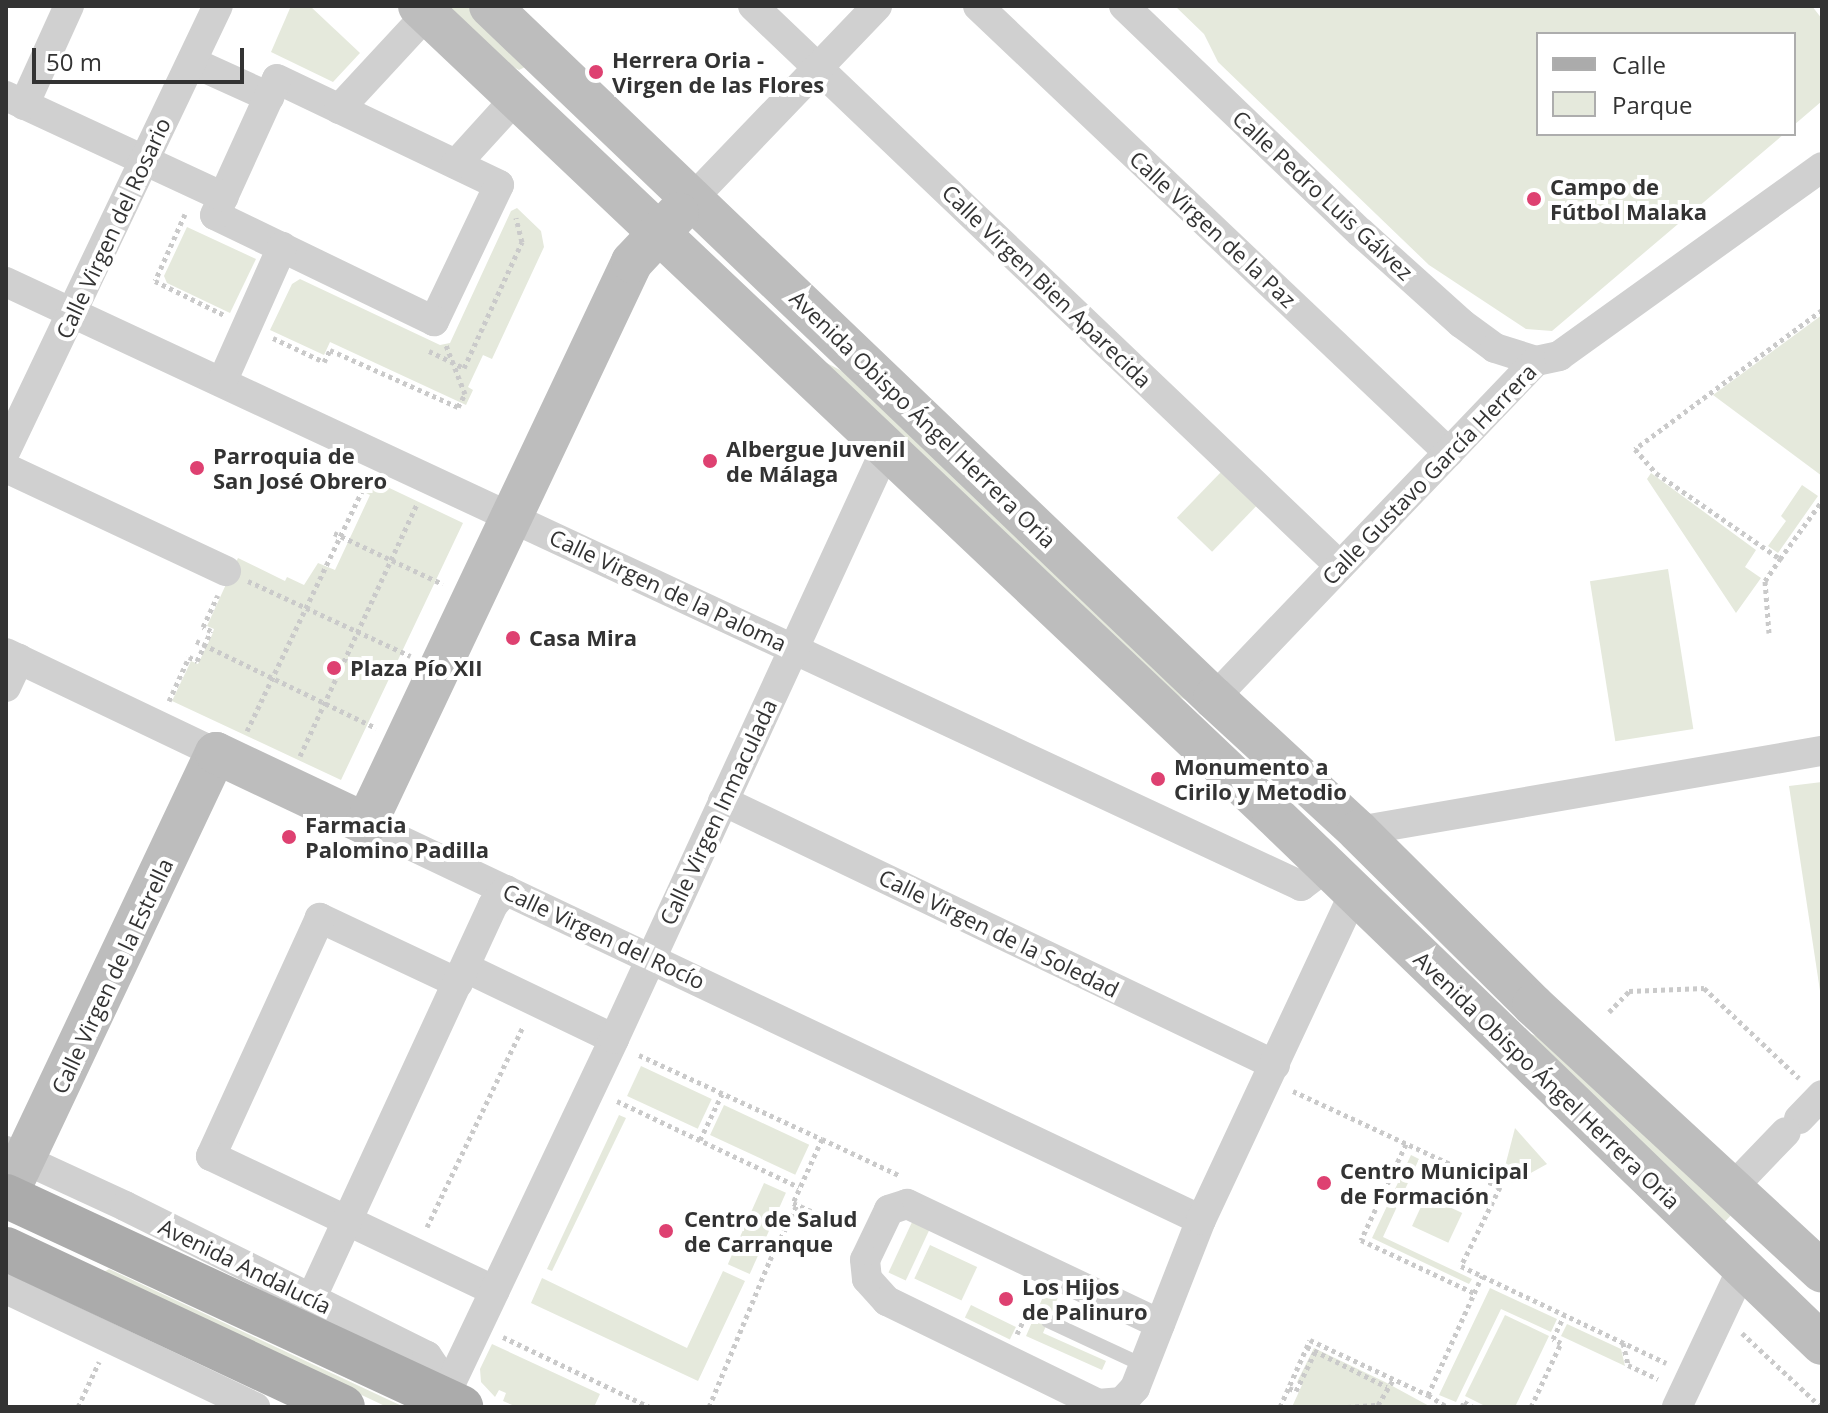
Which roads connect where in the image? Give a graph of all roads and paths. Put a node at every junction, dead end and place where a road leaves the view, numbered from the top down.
1 (69, 6) edge
2 (218, 6) edge
3 (490, 6) edge
4 (753, 6) edge
5 (877, 6) edge
6 (978, 6) edge
7 (1124, 6) edge
8 (423, 10) edge
9 (192, 62) junction
10 (818, 68) junction
11 (269, 97) junction
12 (516, 98) junction
13 (15, 101) edge
14 (339, 109) junction
15 (144, 162) junction
16 (456, 164) junction
17 (1822, 167) edge
18 (224, 197) junction
19 (693, 198) junction
20 (658, 233) junction
21 (282, 247) junction
22 (6, 282) edge
23 (1822, 310) edge
24 (72, 313) junction
25 (434, 321) junction
26 (1536, 361) junction
27 (222, 382) junction
28 (458, 407) dead end
29 (6, 450) edge
30 (885, 451) junction
31 (1449, 453) junction
32 (6, 468) edge
33 (365, 484) dead end
34 (1822, 501) edge
35 (415, 509) dead end
36 (513, 517) junction
37 (337, 535) junction
38 (1780, 559) junction
39 (391, 560) junction
40 (1340, 566) junction
41 (228, 572) junction
42 (435, 580) dead end
43 (306, 608) junction
44 (357, 632) junction
45 (1769, 633) dead end
46 (196, 641) dead end
47 (204, 645) junction
48 (792, 648) junction
49 (12, 656) edge
50 (411, 657) dead end
51 (272, 679) junction
52 (6, 687) edge
53 (1214, 698) junction
54 (324, 703) junction
55 (167, 704) dead end
56 (377, 728) dead end
57 (230, 746) junction
58 (1822, 751) edge
59 (296, 763) dead end
60 (723, 801) junction
61 (1273, 814) junction
62 (366, 824) junction
63 (1358, 831) junction
64 (1340, 881) junction
65 (506, 890) junction
66 (650, 958) junction
67 (1488, 962) junction
68 (462, 975) junction
69 (536, 1001) junction
70 (1609, 1012) dead end
71 (627, 1047) junction
72 (1271, 1072) junction
73 (722, 1094) junction
74 (617, 1101) dead end
75 (1807, 1111) edge
76 (700, 1140) junction
77 (1406, 1144) junction
78 (10, 1180) edge
79 (799, 1187) junction
80 (1733, 1187) junction
81 (797, 1205) junction
82 (347, 1220) junction
83 (1201, 1220) junction
84 (875, 1240) junction
85 (6, 1249) edge
86 (415, 1253) junction
87 (1743, 1267) junction
88 (1822, 1272) edge
89 (1482, 1276) junction
90 (1822, 1288) edge
91 (6, 1289) edge
92 (495, 1291) junction
93 (1474, 1293) junction
94 (311, 1299) junction
95 (1564, 1315) junction
96 (1048, 1321) dead end
97 (1160, 1324) junction
98 (1736, 1327) dead end
99 (490, 1332) dead end
100 (1623, 1343) junction
101 (1822, 1344) edge
102 (1307, 1347) junction
103 (1315, 1352) junction
104 (101, 1358) dead end
105 (1145, 1366) junction
106 (1393, 1380) junction
107 (1387, 1387) junction
108 (1289, 1388) junction
109 (1428, 1395) junction
110 (457, 1401) edge
111 (78, 1407) edge
112 (255, 1407) edge
113 (343, 1407) edge
114 (650, 1407) edge
115 (709, 1407) edge
116 (1280, 1407) edge
117 (1347, 1407) edge
118 (1447, 1407) edge
119 (1462, 1407) edge
120 (1473, 1407) edge
121 (1531, 1407) edge
122 (1677, 1407) edge
123 (1821, 1407) edge

1 - 13 street
2 - 9 street, Calle Virgen del Rosario
3 - 19 main road, Avenida Obispo Ángel Herrera Oria
4 - 10 street, Calle Virgen Bien Aparecida
5 - 10 street
6 - 31 street, Calle Virgen de la Paz
7 - 26 street, Calle Pedro Luis Gálvez
8 - 12 main road, Avenida Obispo Ángel Herrera Oria
8 - 14 street
9 - 11 street
9 - 15 street, Calle Virgen del Rosario
10 - 19 street
10 - 40 street, Calle Virgen Bien Aparecida
11 - 14 street
11 - 18 street
12 - 16 street
12 - 20 main road, Avenida Obispo Ángel Herrera Oria
13 - 15 street
14 - 16 street
15 - 18 street
15 - 24 street, Calle Virgen del Rosario
16 - 25 street
17 - 26 street, Calle Gustavo García Herrera
18 - 21 street
19 - 20 main road
19 - 53 main road, Avenida Obispo Ángel Herrera Oria
20 - 30 main road, Avenida Obispo Ángel Herrera Oria
20 - 36 main road
21 - 25 street
21 - 27 street
22 - 24 street, Calle Virgen de la Paloma
23 - 38 path
24 - 27 street, Calle Virgen de la Paloma
24 - 29 street, Calle Virgen del Rosario
25 - 28 path
26 - 31 street, Calle Gustavo García Herrera
27 - 36 street, Calle Virgen de la Paloma
30 - 48 street, Calle Virgen Inmaculada
30 - 61 main road, Avenida Obispo Ángel Herrera Oria
31 - 40 street, Calle Gustavo García Herrera
32 - 41 street
33 - 37 path
34 - 38 path
35 - 39 path
36 - 48 street, Calle Virgen de la Paloma
36 - 62 main road
37 - 39 path
37 - 43 path
38 - 45 path
39 - 42 path
39 - 44 path
40 - 53 street, Calle Gustavo García Herrera
41 - 43 path
41 - 47 path
43 - 44 path
43 - 51 path
44 - 50 path
44 - 54 path
46 - 47 path
47 - 51 path
47 - 55 path
48 - 60 street, Calle Virgen Inmaculada
48 - 64 street, Calle Virgen de la Paloma
49 - 52 street
49 - 57 street, Calle Virgen del Rocío
51 - 54 path
51 - 57 path
53 - 63 main road, Avenida Obispo Ángel Herrera Oria
54 - 56 path
54 - 59 path
57 - 62 main road, Calle Virgen del Rocío
57 - 78 main road, Calle Virgen de la Estrella
58 - 63 street
60 - 66 street, Calle Virgen Inmaculada
60 - 72 street, Calle Virgen de la Soledad
61 - 63 main road, Avenida Obispo Ángel Herrera Oria
61 - 64 main road, Avenida Obispo Ángel Herrera Oria
62 - 65 street, Calle Virgen del Rocío
63 - 64 main road
63 - 67 main road, Avenida Obispo Ángel Herrera Oria
64 - 67 main road
64 - 72 street
64 - 87 main road, Avenida Obispo Ángel Herrera Oria
65 - 66 street, Calle Virgen del Rocío
65 - 68 street
66 - 71 street, Calle Virgen Inmaculada
66 - 83 street, Calle Virgen del Rocío
67 - 80 main road, Avenida Obispo Ángel Herrera Oria
68 - 69 street
68 - 82 street
68 - 82 street
69 - 71 street
69 - 86 path
70 - 75 path
71 - 73 path
71 - 92 street, Calle Virgen Inmaculada
72 - 77 path
72 - 83 street
73 - 76 path
73 - 79 path
74 - 76 path
75 - 80 street
76 - 79 path
77 - 89 path
77 - 93 path
78 - 94 street, Avenida Andalucía
78 - 110 main road, Avenida Andalucía
79 - 81 path
80 - 88 main road, Avenida Obispo Ángel Herrera Oria
81 - 84 path
81 - 115 path
82 - 86 street
82 - 94 street
83 - 97 street
84 - 97 street
84 - 105 street
85 - 113 main road
86 - 92 street
87 - 90 main road
87 - 101 main road, Avenida Obispo Ángel Herrera Oria
87 - 122 street
89 - 93 path
89 - 95 path
91 - 112 street
92 - 110 street, Calle Virgen Inmaculada
93 - 109 path
94 - 110 street, Avenida Andalucía
95 - 100 path
95 - 121 path
96 - 105 lane
97 - 105 street
98 - 123 path
99 - 114 path
100 - 100 path
102 - 103 path
102 - 106 path
102 - 108 path
103 - 107 path
103 - 108 path
104 - 111 path
106 - 107 path
106 - 109 path
107 - 117 path
108 - 116 path
109 - 118 path
119 - 120 path

